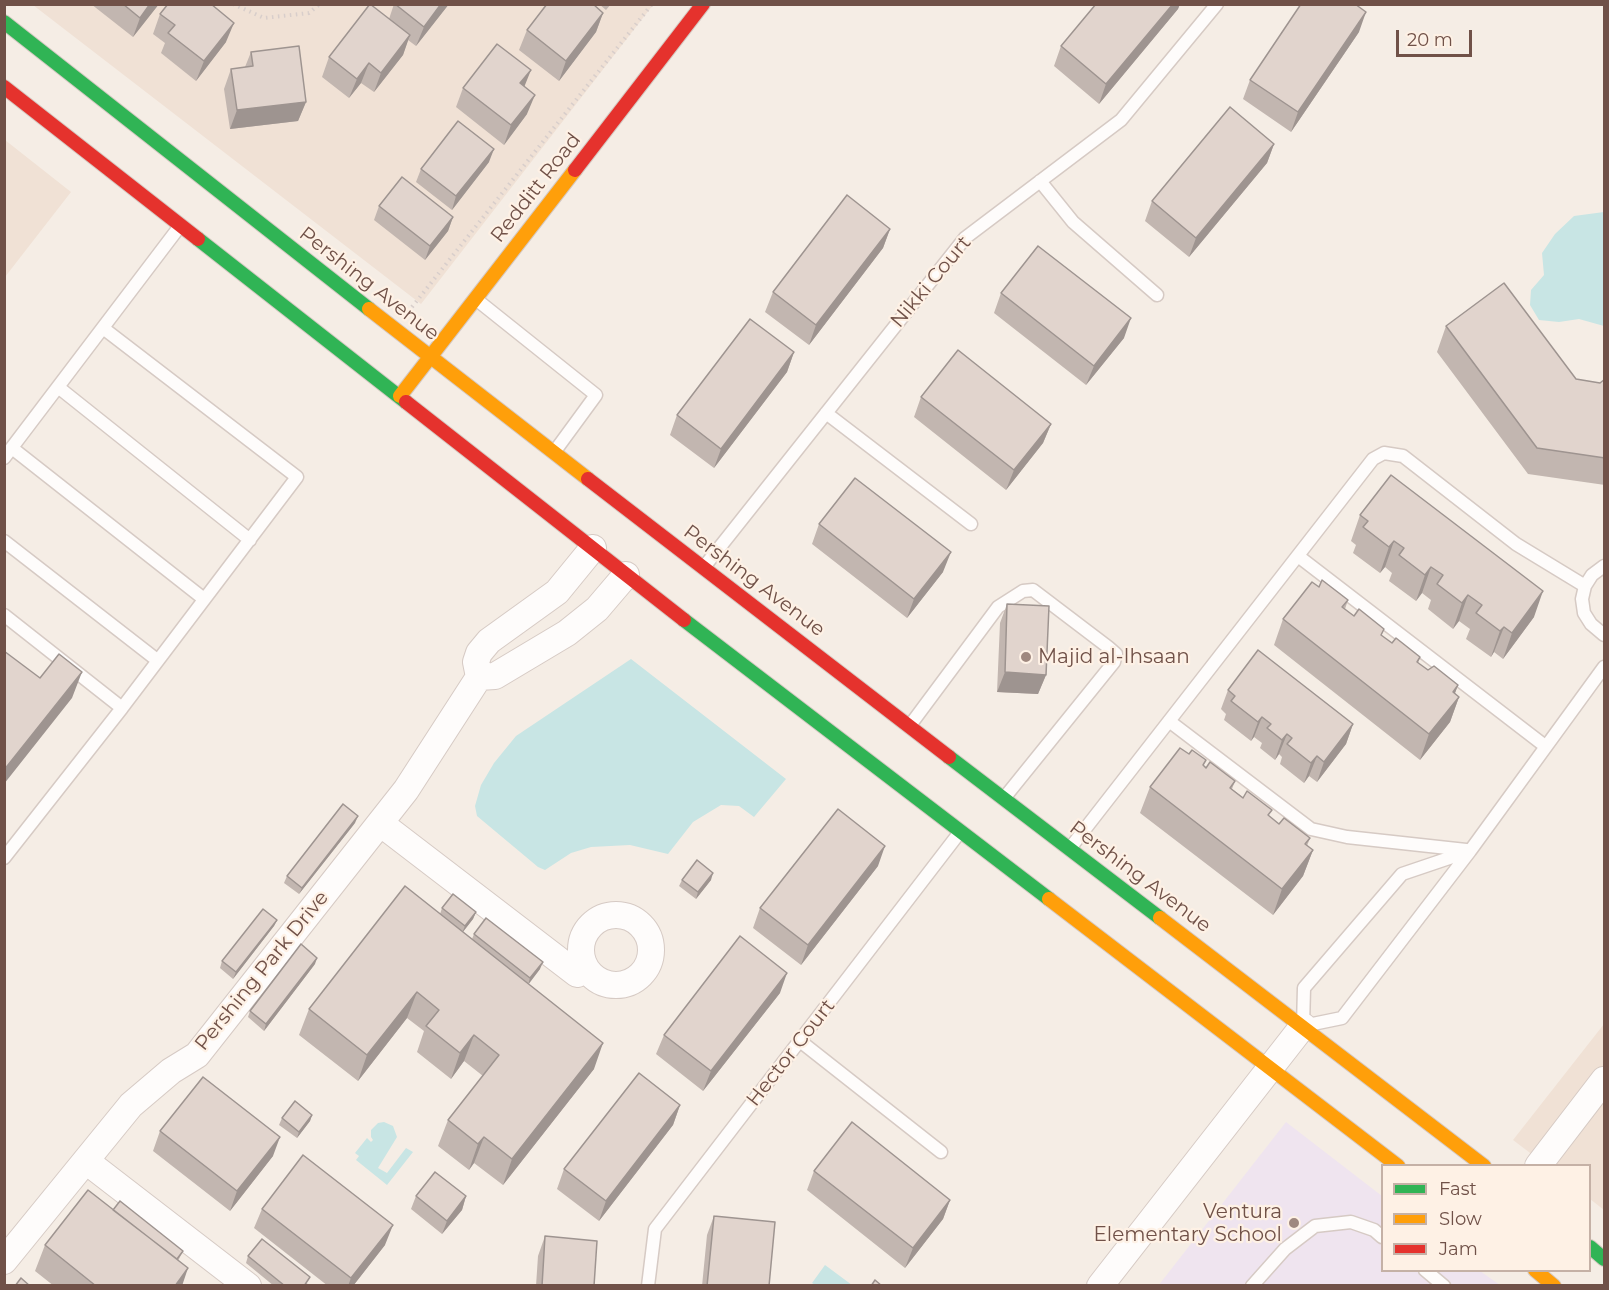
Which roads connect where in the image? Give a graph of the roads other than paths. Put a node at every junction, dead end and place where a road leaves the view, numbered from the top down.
1 (703, 4) edge
2 (1217, 4) edge
3 (4, 22) edge
4 (4, 87) edge
5 (1040, 181) junction
6 (181, 225) junction
7 (1157, 295) dead end
8 (475, 299) junction
9 (103, 328) junction
10 (430, 357) junction
11 (58, 387) junction
12 (400, 396) junction
13 (826, 413) junction
14 (555, 452) junction
15 (8, 453) edge
16 (971, 524) dead end
17 (250, 540) junction
18 (4, 541) edge
19 (593, 548) junction
20 (1298, 556) junction
21 (1605, 566) edge
22 (703, 568) junction
23 (626, 575) junction
24 (1585, 586) junction
25 (204, 599) junction
26 (532, 612) junction
27 (4, 615) edge
28 (1605, 635) edge
29 (552, 644) junction
30 (157, 660) junction
31 (1605, 667) edge
32 (479, 677) junction
33 (122, 708) junction
34 (1169, 721) junction
35 (909, 725) junction
36 (1545, 746) junction
37 (1004, 797) junction
38 (380, 823) junction
39 (961, 831) junction
40 (1070, 848) junction
41 (1470, 851) junction
42 (4, 858) edge
43 (584, 964) dead end
44 (1303, 1026) junction
45 (800, 1041) junction
46 (1271, 1068) junction
47 (1605, 1080) edge
48 (941, 1152) dead end
49 (86, 1161) junction
50 (1395, 1164) edge
51 (1481, 1164) edge
52 (1540, 1164) edge
53 (1381, 1235) edge
54 (1591, 1248) edge
55 (1605, 1259) edge
56 (4, 1261) edge
57 (1427, 1272) edge
58 (1537, 1272) edge
59 (248, 1286) edge
60 (648, 1286) edge
61 (1100, 1286) edge
62 (1252, 1286) edge
63 (1444, 1286) edge
64 (1554, 1286) edge

1 - 8 street, Redditt Road
2 - 5 lane, Nikki Court
3 - 10 street, Pershing Avenue
4 - 6 street
5 - 7 lane
5 - 13 lane, Nikki Court
6 - 9 lane
6 - 12 street
8 - 10 street, Redditt Road
8 - 14 lane
9 - 11 lane
9 - 17 lane
10 - 12 street, Redditt Road
10 - 14 street, Pershing Avenue
11 - 15 lane
11 - 17 lane
12 - 19 street
13 - 16 lane
13 - 22 lane, Nikki Court
14 - 22 street, Pershing Avenue
15 - 25 lane
17 - 25 lane
18 - 30 lane
19 - 23 street
19 - 26 street, Pershing Park Drive
20 - 24 lane
20 - 34 lane
20 - 36 lane
21 - 24 lane
22 - 35 street, Pershing Avenue
23 - 29 street
23 - 39 street
24 - 28 lane
25 - 30 lane
26 - 29 street
26 - 32 street, Pershing Park Drive
27 - 33 lane
29 - 32 street
30 - 33 lane
31 - 36 lane
32 - 38 street, Pershing Park Drive
33 - 42 lane
34 - 40 lane
34 - 41 lane
35 - 37 street, Pershing Avenue
35 - 37 lane
36 - 41 lane
37 - 40 street, Pershing Avenue
38 - 43 street
38 - 49 street, Pershing Park Drive
39 - 45 lane, Hector Court
39 - 46 street
40 - 44 street, Pershing Avenue
41 - 44 lane
41 - 44 lane
44 - 46 street
44 - 51 street, Pershing Avenue
45 - 48 lane
45 - 60 lane, Hector Court
46 - 50 street
46 - 61 street
47 - 52 street
49 - 56 street, Pershing Park Drive
49 - 59 street
53 - 62 lane
54 - 55 street
57 - 63 lane
58 - 64 street

